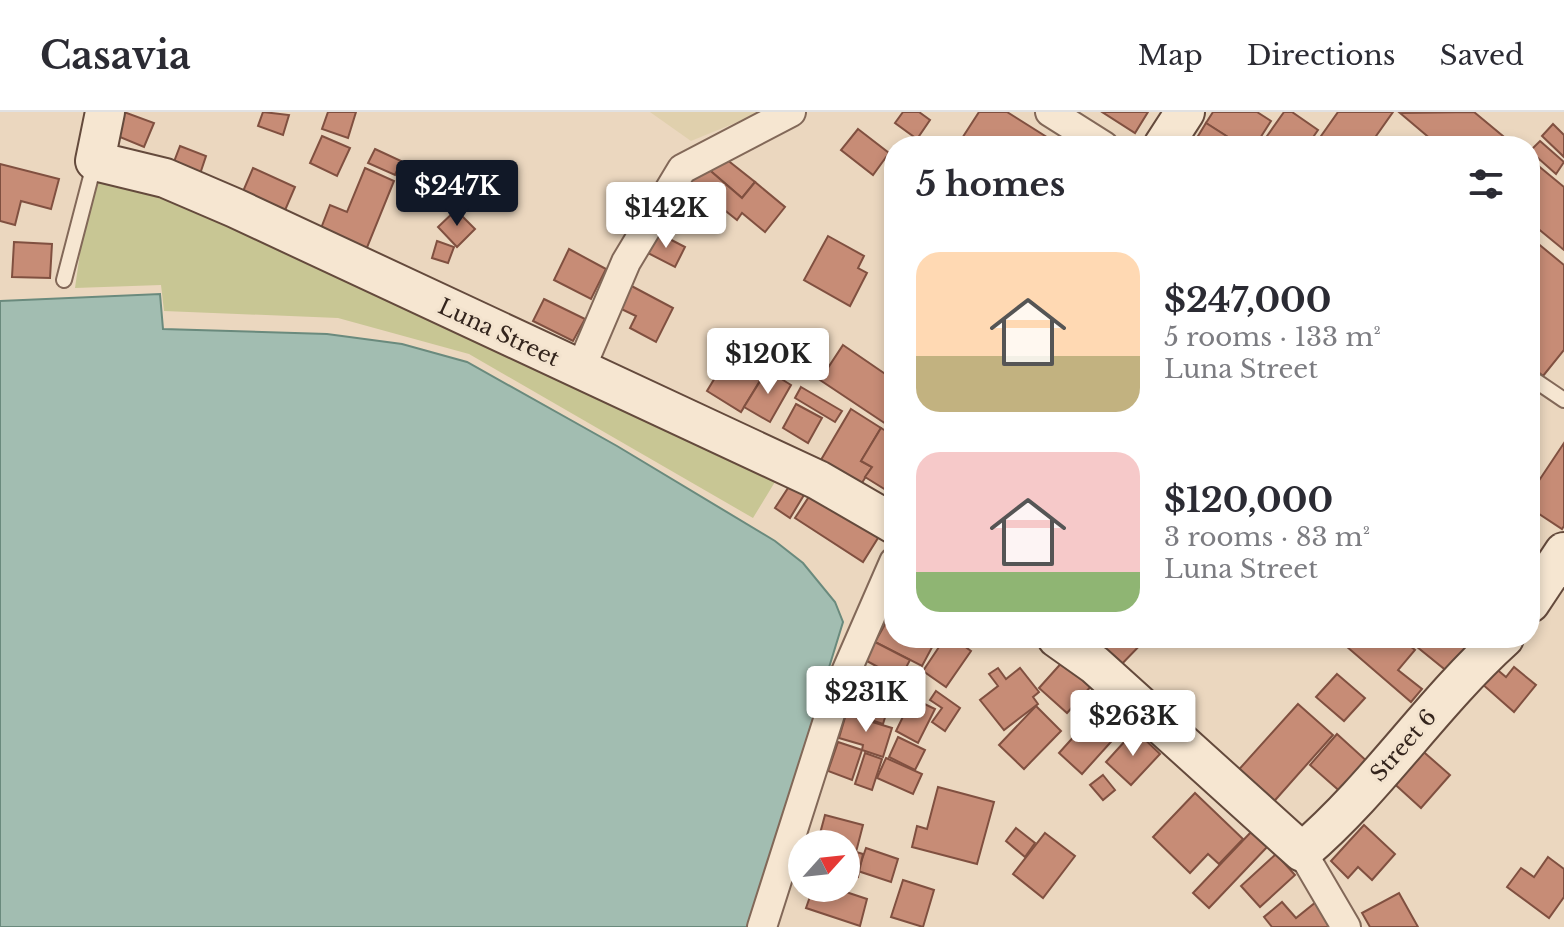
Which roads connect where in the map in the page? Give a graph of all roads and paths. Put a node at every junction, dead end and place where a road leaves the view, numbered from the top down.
1 (105, 112) edge
2 (791, 112) edge
3 (1050, 112) edge
4 (1185, 112) edge
5 (1088, 136) edge
6 (1169, 136) edge
7 (95, 161) junction
8 (64, 280) dead end
9 (580, 370) junction
10 (1540, 384) edge
11 (1564, 400) edge
12 (884, 518) edge
13 (1564, 552) edge
14 (884, 585) edge
15 (1540, 588) edge
16 (1071, 648) edge
17 (1493, 648) edge
18 (1302, 852) junction
19 (762, 927) edge
20 (1346, 927) edge

1 - 7 street
2 - 9 street
3 - 5 street
4 - 6 street
7 - 8 lane
7 - 9 street, Luna Street
9 - 12 street, Luna Street
10 - 11 lane
13 - 15 street
14 - 19 street
16 - 18 street
17 - 18 street, Street 6
18 - 20 street

